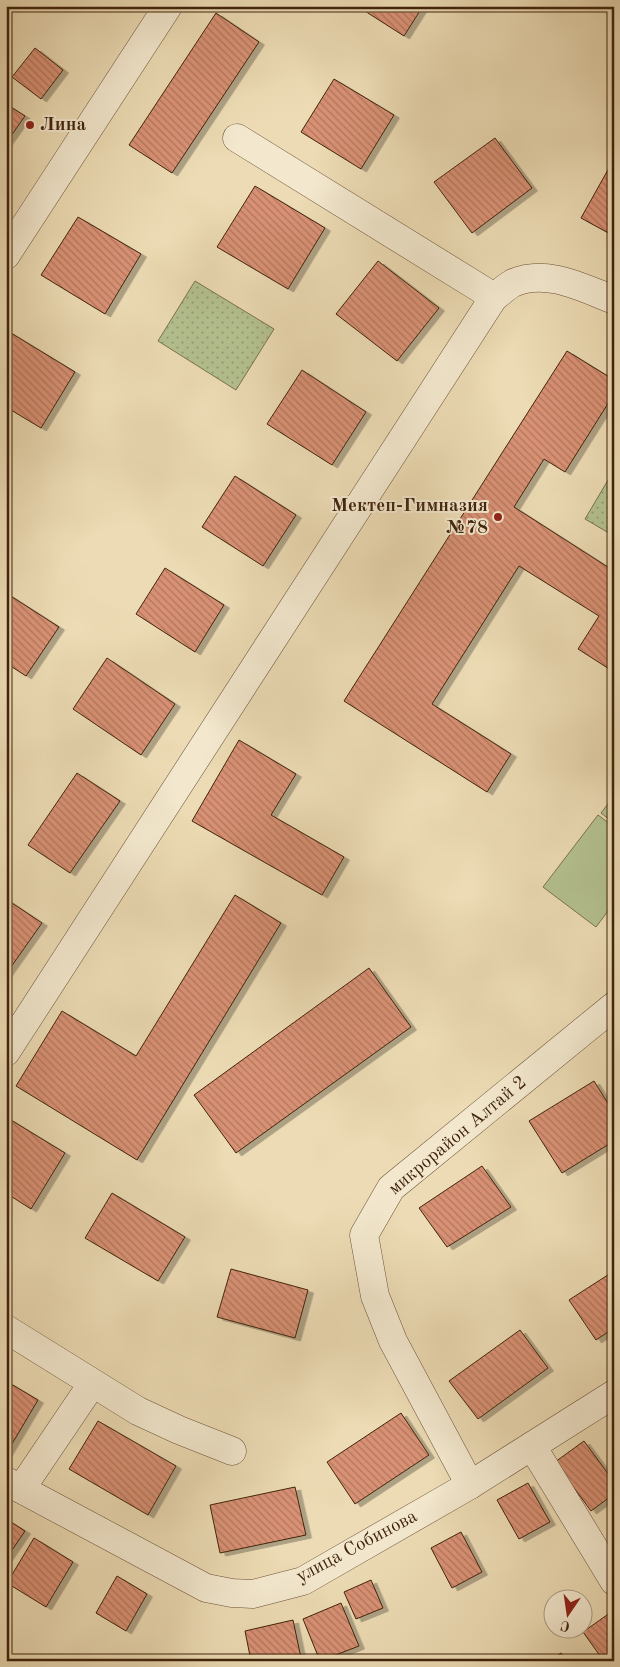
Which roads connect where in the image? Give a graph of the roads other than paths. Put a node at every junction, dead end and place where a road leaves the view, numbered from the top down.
1 (168, 6) edge
2 (237, 138) dead end
3 (6, 255) edge
4 (494, 297) junction
5 (614, 300) edge
6 (614, 1006) edge
7 (6, 1052) edge
8 (6, 1329) edge
9 (92, 1384) junction
10 (614, 1394) edge
11 (532, 1446) junction
12 (232, 1451) dead end
13 (14, 1485) edge
14 (470, 1485) junction
15 (614, 1581) edge

1 - 3 street
2 - 4 street
4 - 5 street
4 - 7 street
6 - 14 street, микрорайон Алтай 2
8 - 9 street
9 - 12 street
9 - 13 street
10 - 11 street, улица Собинова
11 - 14 street, улица Собинова
11 - 15 street
13 - 14 street, улица Собинова

